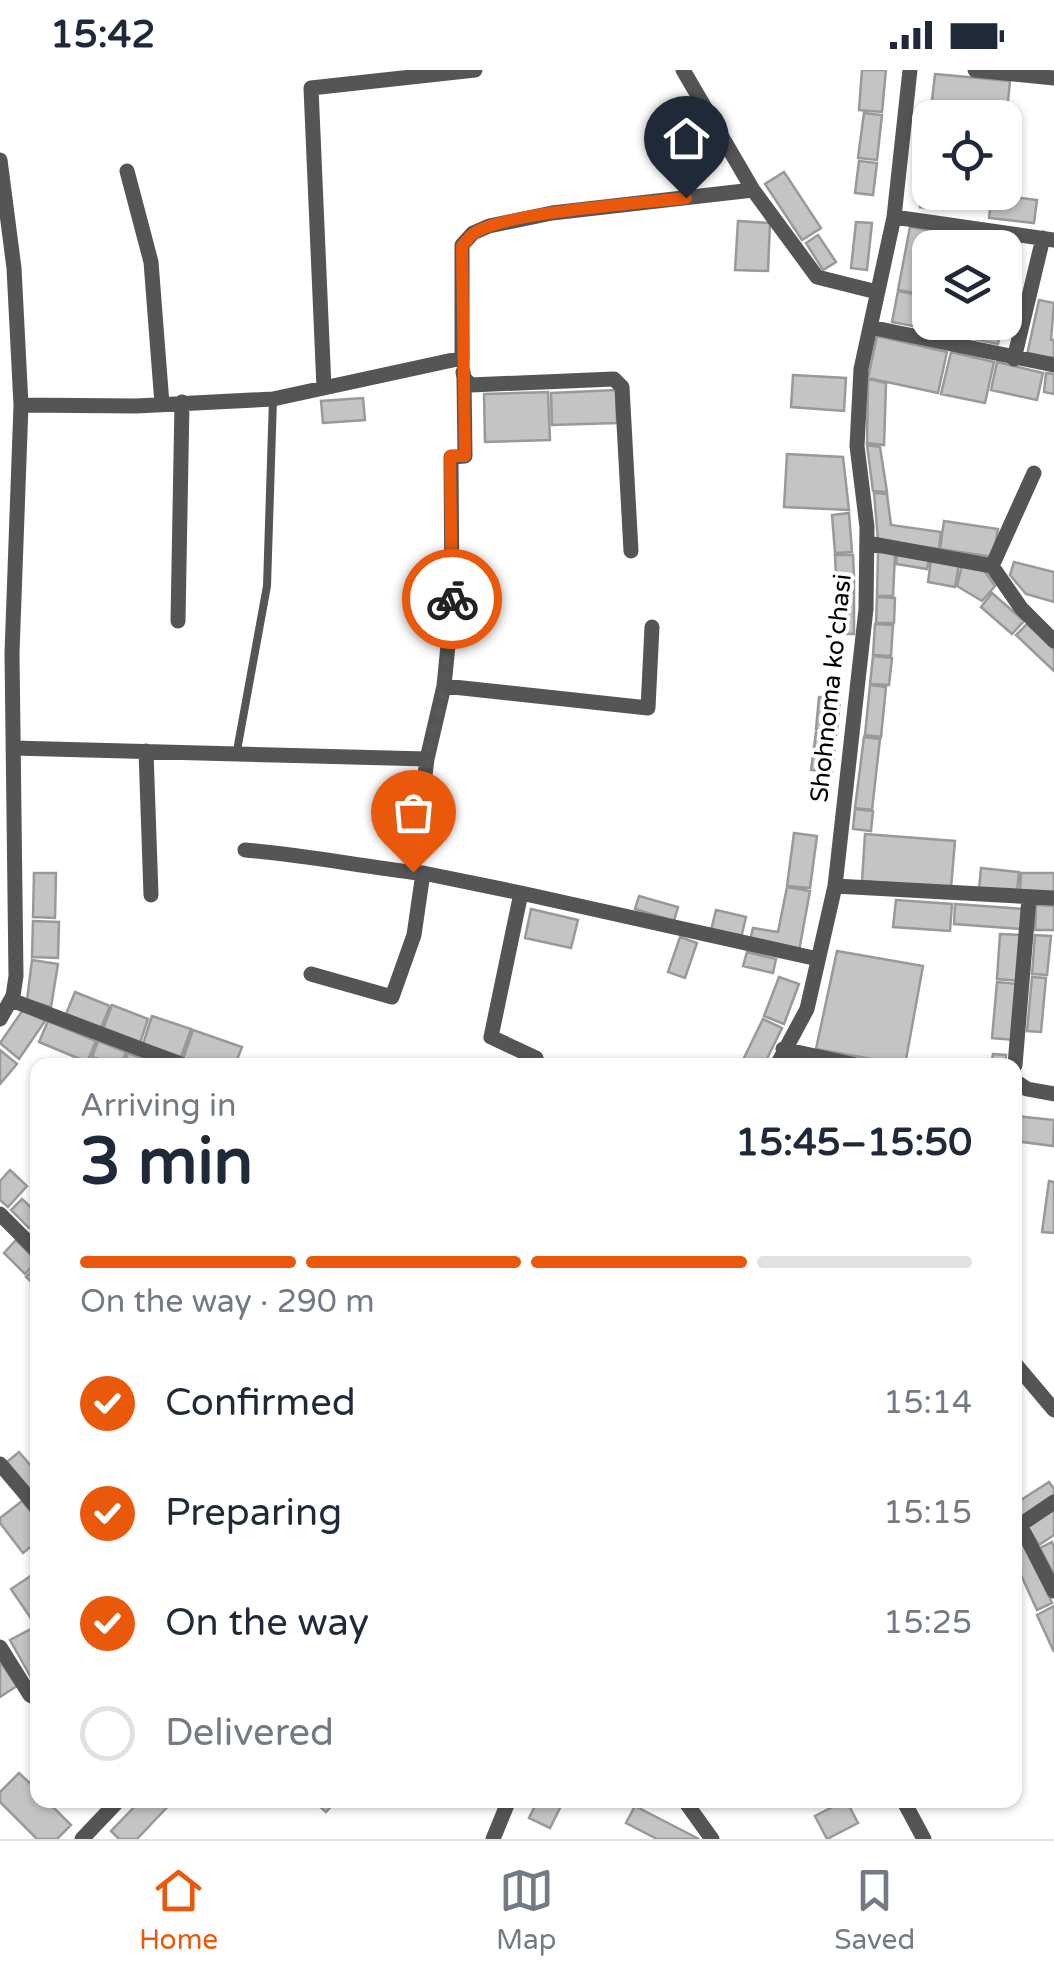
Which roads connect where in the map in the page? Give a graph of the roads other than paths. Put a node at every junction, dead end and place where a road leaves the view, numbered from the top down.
1 (316, 70) edge
2 (475, 70) edge
3 (683, 70) edge
4 (910, 70) edge
5 (974, 70) edge
6 (1054, 78) edge
7 (310, 88) junction
8 (0, 160) edge
9 (127, 171) dead end
10 (753, 190) junction
11 (894, 217) junction
12 (1048, 239) edge
13 (877, 292) junction
14 (870, 326) junction
15 (462, 358) junction
16 (1014, 358) junction
17 (1054, 365) edge
18 (464, 378) junction
19 (324, 388) junction
20 (273, 399) junction
21 (182, 402) junction
22 (162, 404) junction
23 (21, 406) junction
24 (1034, 473) dead end
25 (867, 543) junction
26 (631, 551) dead end
27 (992, 566) junction
28 (178, 622) dead end
29 (652, 627) dead end
30 (1054, 640) edge
31 (6, 654) edge
32 (444, 686) junction
33 (13, 748) junction
34 (146, 751) junction
35 (236, 756) junction
36 (427, 759) junction
37 (245, 850) dead end
38 (418, 872) junction
39 (835, 886) junction
40 (521, 893) junction
41 (152, 895) dead end
42 (1030, 898) junction
43 (1054, 898) edge
44 (818, 960) junction
45 (311, 974) dead end
46 (10, 1000) junction
47 (0, 1019) edge
48 (780, 1057) edge
49 (163, 1058) edge
50 (536, 1058) edge
51 (1016, 1058) edge
52 (1022, 1089) edge
53 (1054, 1094) edge
54 (0, 1214) edge
55 (30, 1244) edge
56 (1022, 1372) edge
57 (1054, 1410) edge
58 (0, 1464) edge
59 (30, 1500) edge
60 (1054, 1502) edge
61 (1022, 1523) edge
62 (1022, 1533) edge
63 (1054, 1592) edge
64 (0, 1646) edge
65 (30, 1694) edge
66 (111, 1808) edge
67 (506, 1808) edge
68 (690, 1808) edge
69 (907, 1808) edge
70 (94, 1826) junction
71 (82, 1839) edge
72 (108, 1839) edge
73 (493, 1839) edge
74 (712, 1839) edge
75 (924, 1839) edge

1 - 7 street
2 - 7 street
3 - 10 street
4 - 11 street, Shohnoma ko'chasi
5 - 6 street
7 - 19 street
8 - 23 street
9 - 22 street
10 - 13 street
10 - 15 street
11 - 12 street
11 - 13 street, Shohnoma ko'chasi
12 - 16 street
13 - 14 street, Shohnoma ko'chasi
14 - 16 street
14 - 25 street, Shohnoma ko'chasi
15 - 18 street
15 - 19 street
16 - 17 street
18 - 26 street
18 - 32 street
19 - 20 street
20 - 21 street
20 - 35 lane
21 - 22 street
21 - 28 street
22 - 23 street
23 - 31 street
24 - 27 street
25 - 27 street
25 - 39 street, Shohnoma ko'chasi
27 - 30 street
29 - 32 street
31 - 33 street
32 - 36 street
33 - 34 street
33 - 46 street
34 - 35 street
34 - 41 street
35 - 36 street
36 - 38 street
37 - 38 street
38 - 40 street
38 - 45 street
39 - 42 street
39 - 44 street, Shohnoma ko'chasi
40 - 44 street
40 - 50 street
42 - 43 street
42 - 51 street
44 - 48 street, Shohnoma ko'chasi
46 - 47 street
46 - 49 street
52 - 53 street
54 - 55 street
56 - 57 street
58 - 59 street
60 - 61 street
62 - 63 street
64 - 65 street
66 - 70 street
67 - 73 street
68 - 74 street
69 - 75 street
70 - 71 street
70 - 72 street

